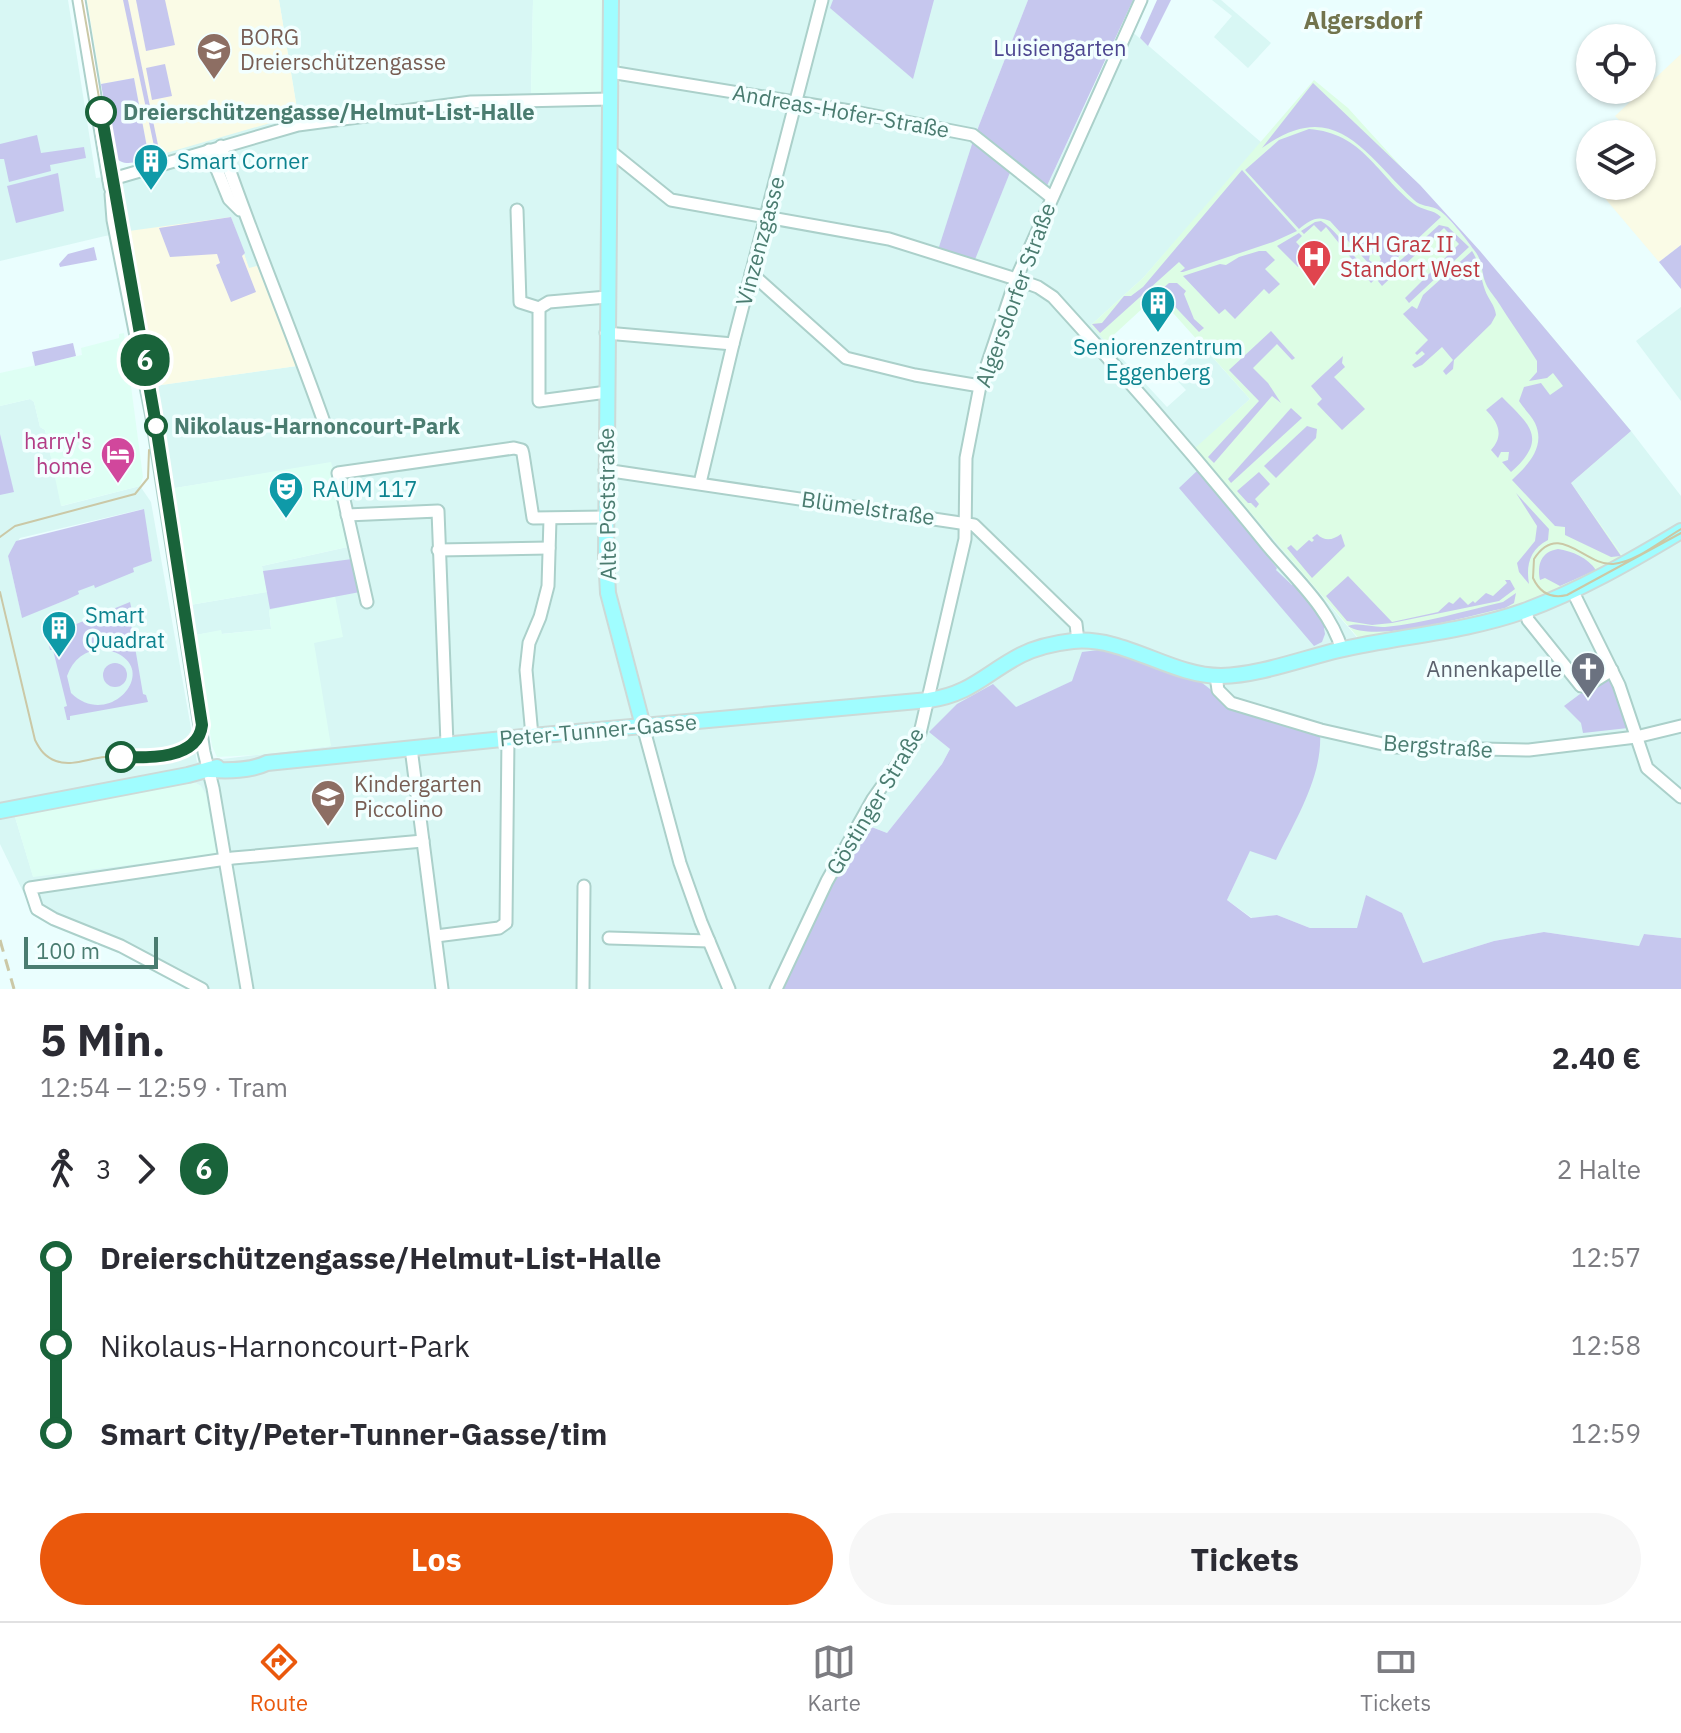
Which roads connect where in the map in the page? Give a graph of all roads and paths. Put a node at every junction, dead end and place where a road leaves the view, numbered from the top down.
1 (79, 0) edge
2 (611, 0) edge
3 (822, 0) edge
4 (1141, 0) edge
5 (610, 72) junction
6 (610, 99) junction
7 (797, 103) junction
8 (215, 148) junction
9 (609, 150) junction
10 (109, 180) junction
11 (1051, 197) junction
12 (517, 210) dead end
13 (766, 215) junction
14 (751, 273) junction
15 (1016, 279) junction
16 (607, 297) junction
17 (539, 308) junction
18 (606, 333) junction
19 (733, 344) junction
20 (980, 386) junction
21 (607, 392) junction
22 (325, 425) dead end
23 (605, 470) junction
24 (700, 483) junction
25 (347, 515) junction
26 (606, 517) junction
27 (550, 519) junction
28 (966, 522) junction
29 (1681, 531) edge
30 (549, 548) junction
31 (438, 550) junction
32 (1572, 590) junction
33 (367, 602) dead end
34 (1526, 610) junction
35 (1078, 641) junction
36 (1342, 650) junction
37 (1612, 670) junction
38 (1216, 676) junction
39 (929, 700) junction
40 (643, 726) junction
41 (1681, 726) edge
42 (532, 736) junction
43 (1636, 737) junction
44 (508, 738) junction
45 (447, 744) junction
46 (411, 748) junction
47 (210, 770) junction
48 (1681, 797) edge
49 (0, 811) edge
50 (423, 841) junction
51 (226, 860) junction
52 (584, 886) dead end
53 (436, 936) junction
54 (609, 938) dead end
55 (709, 941) junction
56 (202, 989) edge
57 (247, 989) edge
58 (442, 989) edge
59 (583, 989) edge
60 (729, 989) edge
61 (776, 989) edge

1 - 10 street
2 - 5 main road, Alte Poststraße
3 - 7 street, Vinzenzgasse
4 - 11 street, Algersdorfer Straße
5 - 6 main road, Alte Poststraße
5 - 7 street, Andreas-Hofer-Straße
6 - 8 street
6 - 9 main road, Alte Poststraße
7 - 11 street, Andreas-Hofer-Straße
7 - 13 street, Vinzenzgasse
8 - 10 street
8 - 22 street
9 - 13 street
9 - 16 main road, Alte Poststraße
10 - 47 street
11 - 15 street, Algersdorfer Straße
12 - 17 street
13 - 14 street, Vinzenzgasse
13 - 15 street
14 - 19 street, Vinzenzgasse
14 - 20 street
15 - 20 street, Algersdorfer Straße
15 - 36 street
16 - 17 street
16 - 18 main road, Alte Poststraße
17 - 21 street
18 - 19 street
18 - 21 main road, Alte Poststraße
19 - 24 street, Vinzenzgasse
20 - 28 street, Algersdorfer Straße
21 - 23 main road, Alte Poststraße
23 - 24 street, Blümelstraße
23 - 26 main road, Alte Poststraße
24 - 28 street, Blümelstraße
25 - 27 street
25 - 31 street
25 - 33 street
26 - 27 street
26 - 40 main road, Alte Poststraße
27 - 30 street
28 - 35 street, Blümelstraße
28 - 39 street, Algersdorfer Straße
29 - 32 main road, Göstinger Straße
30 - 31 street
30 - 42 street
31 - 45 street
32 - 34 main road, Göstinger Straße
32 - 37 street
34 - 36 main road, Göstinger Straße
34 - 37 street
35 - 38 main road, Göstinger Straße
35 - 39 main road, Göstinger Straße
36 - 38 main road, Göstinger Straße
37 - 43 street
38 - 43 street, Bergstraße
39 - 40 main road, Peter-Tunner-Gasse
39 - 61 street, Göstinger Straße
40 - 42 main road, Peter-Tunner-Gasse
40 - 55 street, Alte Poststraße
41 - 43 street, Bergstraße
42 - 44 main road, Peter-Tunner-Gasse
43 - 48 street
44 - 45 main road, Peter-Tunner-Gasse
44 - 53 street
45 - 46 main road, Peter-Tunner-Gasse
46 - 47 main road, Peter-Tunner-Gasse
46 - 50 street
47 - 49 main road, Peter-Tunner-Gasse
47 - 51 street
50 - 51 street
50 - 53 street
51 - 56 street
51 - 57 street
52 - 59 street
53 - 58 street
54 - 55 street
55 - 60 street, Alte Poststraße

